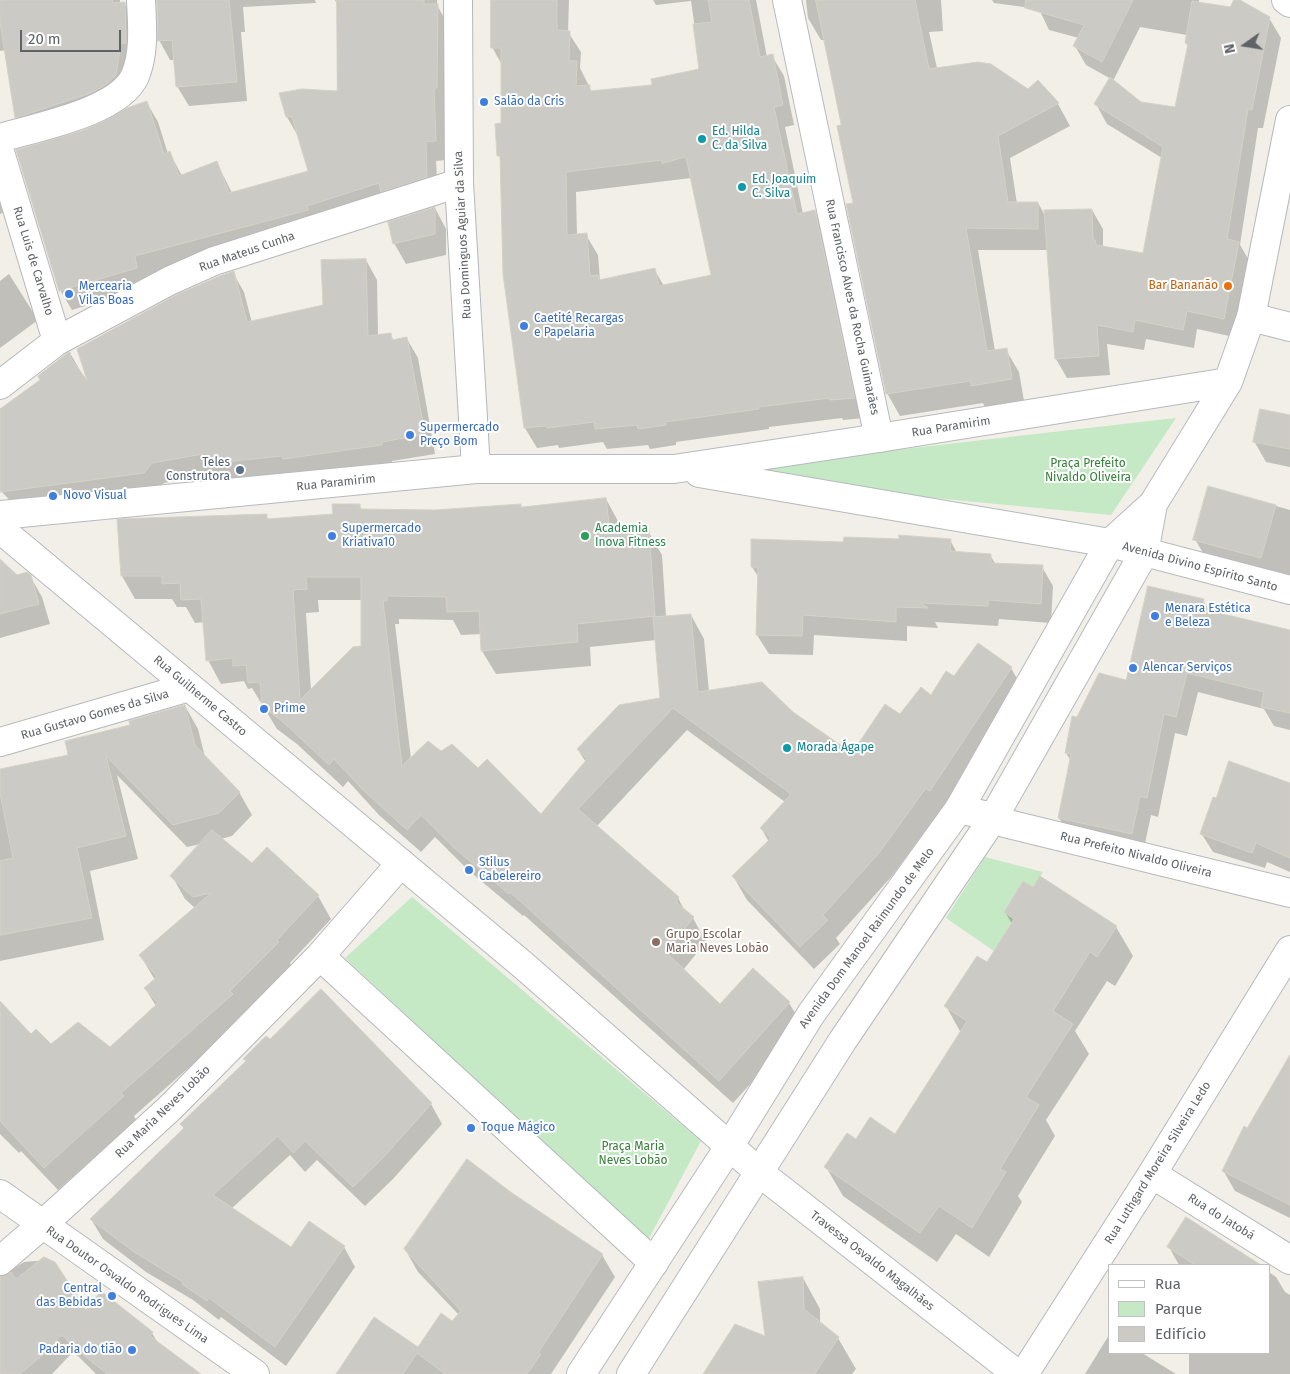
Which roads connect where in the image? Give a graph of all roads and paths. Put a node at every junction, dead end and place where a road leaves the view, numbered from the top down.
1 (140, 0) edge
2 (458, 0) edge
3 (786, 0) edge
4 (1286, 0) edge
5 (1290, 3) edge
6 (1290, 120) edge
7 (0, 138) edge
8 (0, 152) edge
9 (459, 183) junction
10 (1251, 317) junction
11 (1290, 327) edge
12 (56, 341) junction
13 (1228, 382) junction
14 (0, 385) edge
15 (879, 438) junction
16 (674, 468) junction
17 (476, 469) junction
18 (1153, 504) junction
19 (0, 515) edge
20 (0, 529) edge
21 (1110, 543) junction
22 (1144, 553) junction
23 (1290, 590) edge
24 (189, 687) junction
25 (0, 742) edge
26 (978, 815) junction
27 (401, 863) junction
28 (1290, 893) edge
29 (1290, 950) edge
30 (320, 956) junction
31 (729, 1146) junction
32 (760, 1173) junction
33 (1152, 1174) junction
34 (0, 1194) edge
35 (42, 1225) junction
36 (1290, 1260) edge
37 (0, 1261) edge
38 (654, 1263) junction
39 (255, 1374) edge
40 (581, 1374) edge
41 (631, 1374) edge
42 (1017, 1374) edge
43 (1024, 1374) edge

1 - 7 street
2 - 9 street, Rua Dominguos Aguiar da Silva
3 - 15 street, Rua Francisco Alves da Rocha Guimarães
4 - 5 street
6 - 10 street, Avenida Dom Manoel Raimundo de Melo
8 - 12 street, Rua Luis de Carvalho
9 - 12 street, Rua Mateus Cunha
9 - 17 street, Rua Dominguos Aguiar da Silva
10 - 11 street
10 - 13 street, Avenida Dom Manoel Raimundo de Melo
12 - 14 street, Rua Mateus Cunha
13 - 15 street, Rua Paramirim
13 - 18 street, Avenida Dom Manoel Raimundo de Melo
15 - 16 street, Rua Paramirim
16 - 17 street, Rua Paramirim
16 - 21 street, Rua Paramirim
17 - 19 street, Rua Paramirim
18 - 21 street, Avenida Dom Manoel Raimundo de Melo
18 - 22 street, Avenida Dom Manoel Raimundo de Melo
20 - 24 street, Rua Guilherme Castro
21 - 22 street, Avenida Divino Espírito Santo
21 - 26 street, Avenida Dom Manoel Raimundo de Melo
22 - 23 street, Avenida Divino Espírito Santo
22 - 26 street, Avenida Dom Manoel Raimundo de Melo
24 - 25 street, Rua Gustavo Gomes da Silva
24 - 27 street, Rua Guilherme Castro
26 - 28 street, Rua Prefeito Nivaldo Oliveira
26 - 31 street, Avenida Dom Manoel Raimundo de Melo
26 - 32 street, Avenida Dom Manoel Raimundo de Melo
27 - 30 street
27 - 31 street
29 - 33 street, Rua Luthgard Moreira Silveira Ledo
30 - 35 street, Rua Maria Neves Lobão
30 - 38 street
31 - 32 street, Travessa Osvaldo Magalhães
31 - 38 street, Avenida Dom Manoel Raimundo de Melo
32 - 41 street, Avenida Dom Manoel Raimundo de Melo
32 - 42 street, Travessa Osvaldo Magalhães
33 - 36 street, Rua do Jatobá
33 - 43 street, Rua Luthgard Moreira Silveira Ledo
34 - 35 street, Rua Doutor Osvaldo Rodrigues Lima
35 - 37 street, Rua Maria Neves Lobão
35 - 39 street, Rua Doutor Osvaldo Rodrigues Lima
38 - 40 street, Avenida Dom Manoel Raimundo de Melo

